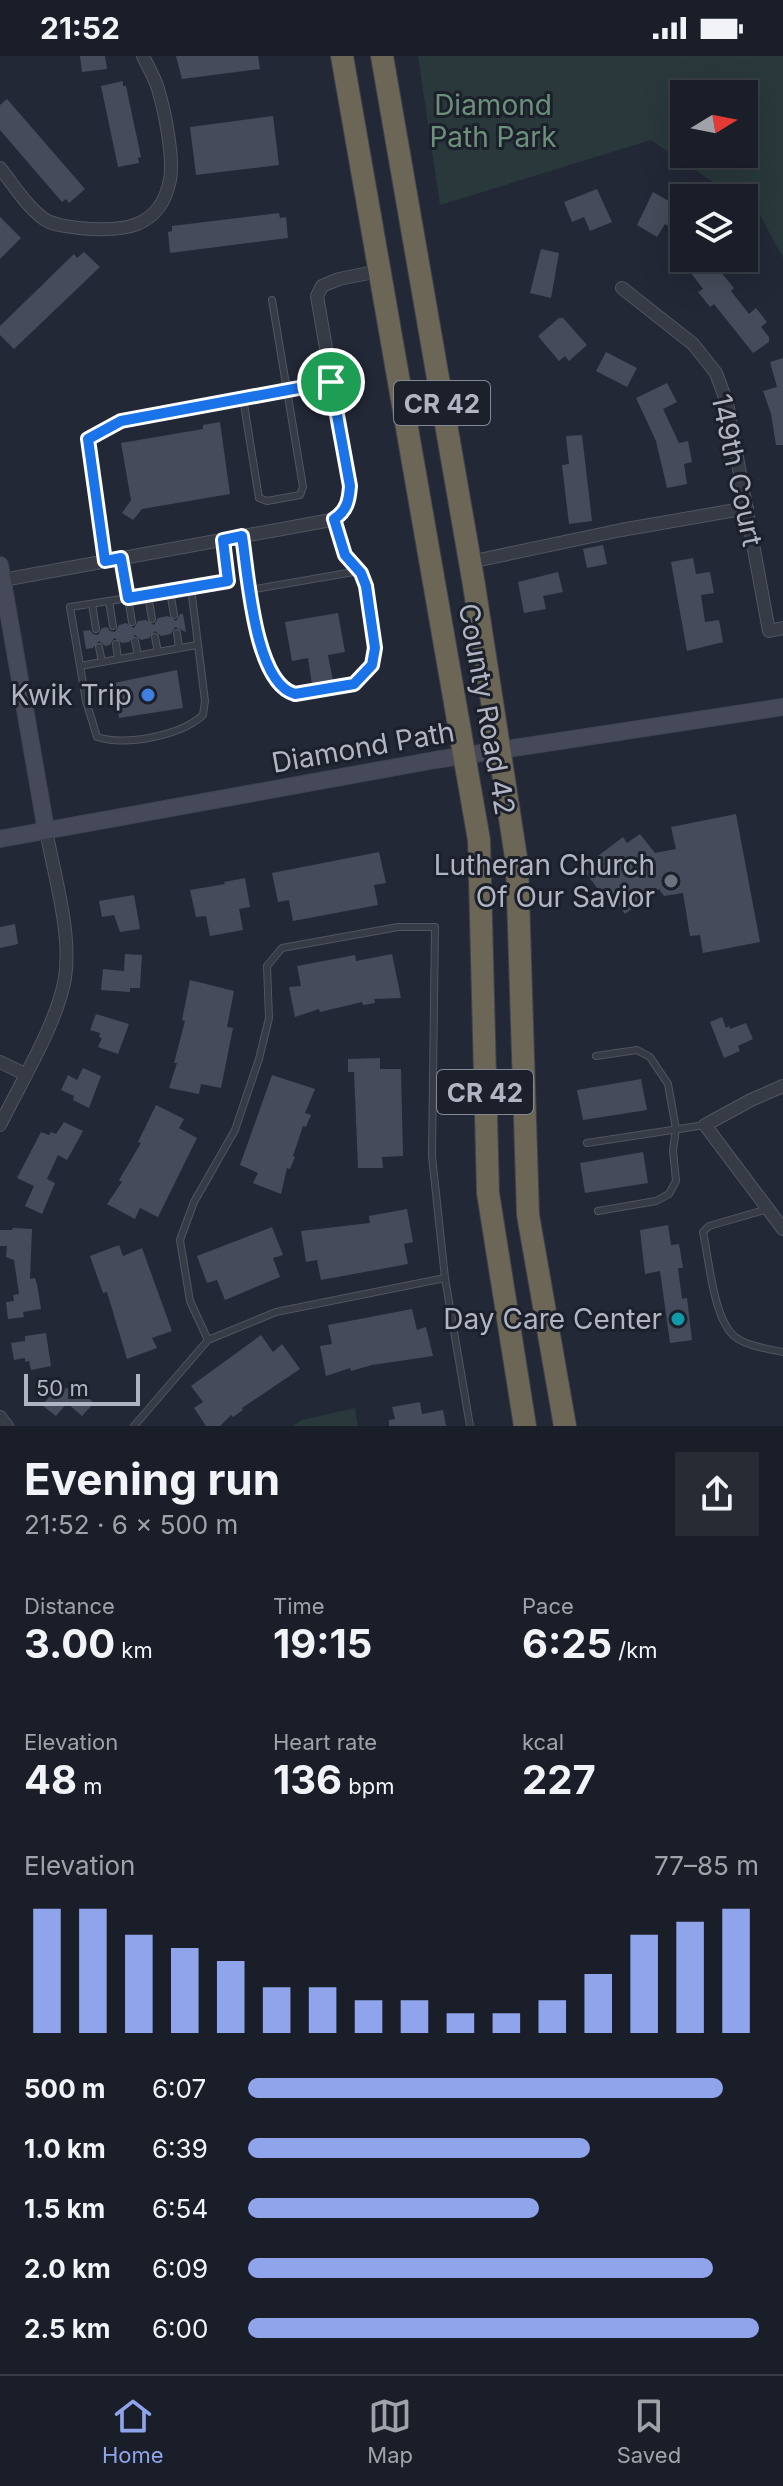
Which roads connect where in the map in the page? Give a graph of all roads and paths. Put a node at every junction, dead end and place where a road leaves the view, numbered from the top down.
1 (143, 56) edge
2 (342, 56) edge
3 (382, 56) edge
4 (0, 168) edge
5 (379, 271) junction
6 (622, 288) dead end
7 (272, 300) dead end
8 (331, 382) junction
9 (288, 389) junction
10 (243, 398) junction
11 (747, 508) junction
12 (334, 519) junction
13 (242, 536) junction
14 (223, 540) junction
15 (121, 558) junction
16 (105, 561) junction
17 (470, 562) junction
18 (359, 571) junction
19 (1, 572) edge
20 (191, 588) junction
21 (250, 590) junction
22 (170, 591) junction
23 (148, 595) junction
24 (128, 598) junction
25 (109, 601) junction
26 (92, 604) junction
27 (174, 615) dead end
28 (152, 619) dead end
29 (132, 622) dead end
30 (113, 626) dead end
31 (783, 628) edge
32 (96, 629) dead end
33 (177, 633) dead end
34 (155, 637) dead end
35 (135, 641) dead end
36 (116, 644) dead end
37 (197, 645) junction
38 (99, 647) dead end
39 (179, 648) junction
40 (158, 652) junction
41 (138, 655) junction
42 (118, 659) junction
43 (102, 662) junction
44 (80, 666) junction
45 (783, 707) edge
46 (499, 750) junction
47 (465, 756) junction
48 (46, 830) junction
49 (0, 839) edge
50 (596, 1056) dead end
51 (0, 1062) edge
52 (25, 1074) junction
53 (783, 1086) edge
54 (0, 1125) edge
55 (705, 1125) junction
56 (676, 1129) junction
57 (587, 1143) dead end
58 (768, 1209) junction
59 (598, 1211) dead end
60 (783, 1229) edge
61 (445, 1278) junction
62 (208, 1340) junction
63 (783, 1352) edge
64 (0, 1417) edge
65 (7, 1426) edge
66 (134, 1426) edge
67 (470, 1426) edge
68 (525, 1426) edge
69 (565, 1426) edge

1 - 4 street
2 - 5 highway, County Road 42 / CR 42
3 - 17 highway, County Road 42 / CR 42
5 - 8 street
5 - 47 highway, County Road 42 / CR 42
6 - 11 street, 149th Court
7 - 9 lane
8 - 9 lane
8 - 12 street
9 - 10 lane
9 - 10 lane
10 - 16 lane
11 - 17 street
11 - 31 street, 149th Court
12 - 13 street
12 - 18 lane
13 - 14 street
13 - 21 lane
14 - 15 street
14 - 20 lane
15 - 16 street
15 - 24 lane
16 - 19 street
17 - 46 highway, County Road 42 / CR 42
18 - 21 lane
18 - 21 lane
19 - 48 street
20 - 22 lane
20 - 37 lane
22 - 23 lane
22 - 27 lane
23 - 24 lane
23 - 28 lane
24 - 25 lane
24 - 29 lane
25 - 26 lane
25 - 30 lane
26 - 32 lane
26 - 44 lane
33 - 39 lane
34 - 40 lane
35 - 41 lane
36 - 42 lane
37 - 39 lane
37 - 44 lane
38 - 43 lane
39 - 40 lane
40 - 41 lane
41 - 42 lane
42 - 43 lane
43 - 44 lane
45 - 46 street, Diamond Path
46 - 47 street, Diamond Path
46 - 69 highway, County Road 42 / CR 42
47 - 48 street, Diamond Path
47 - 68 highway, County Road 42 / CR 42
48 - 49 street, Diamond Path
48 - 52 street
50 - 56 lane
51 - 52 street
52 - 54 street
53 - 55 street
55 - 56 lane
55 - 58 street
56 - 57 lane
56 - 59 lane
58 - 60 street
58 - 63 lane
61 - 62 lane
61 - 62 lane
61 - 67 lane
62 - 66 lane
64 - 65 street

